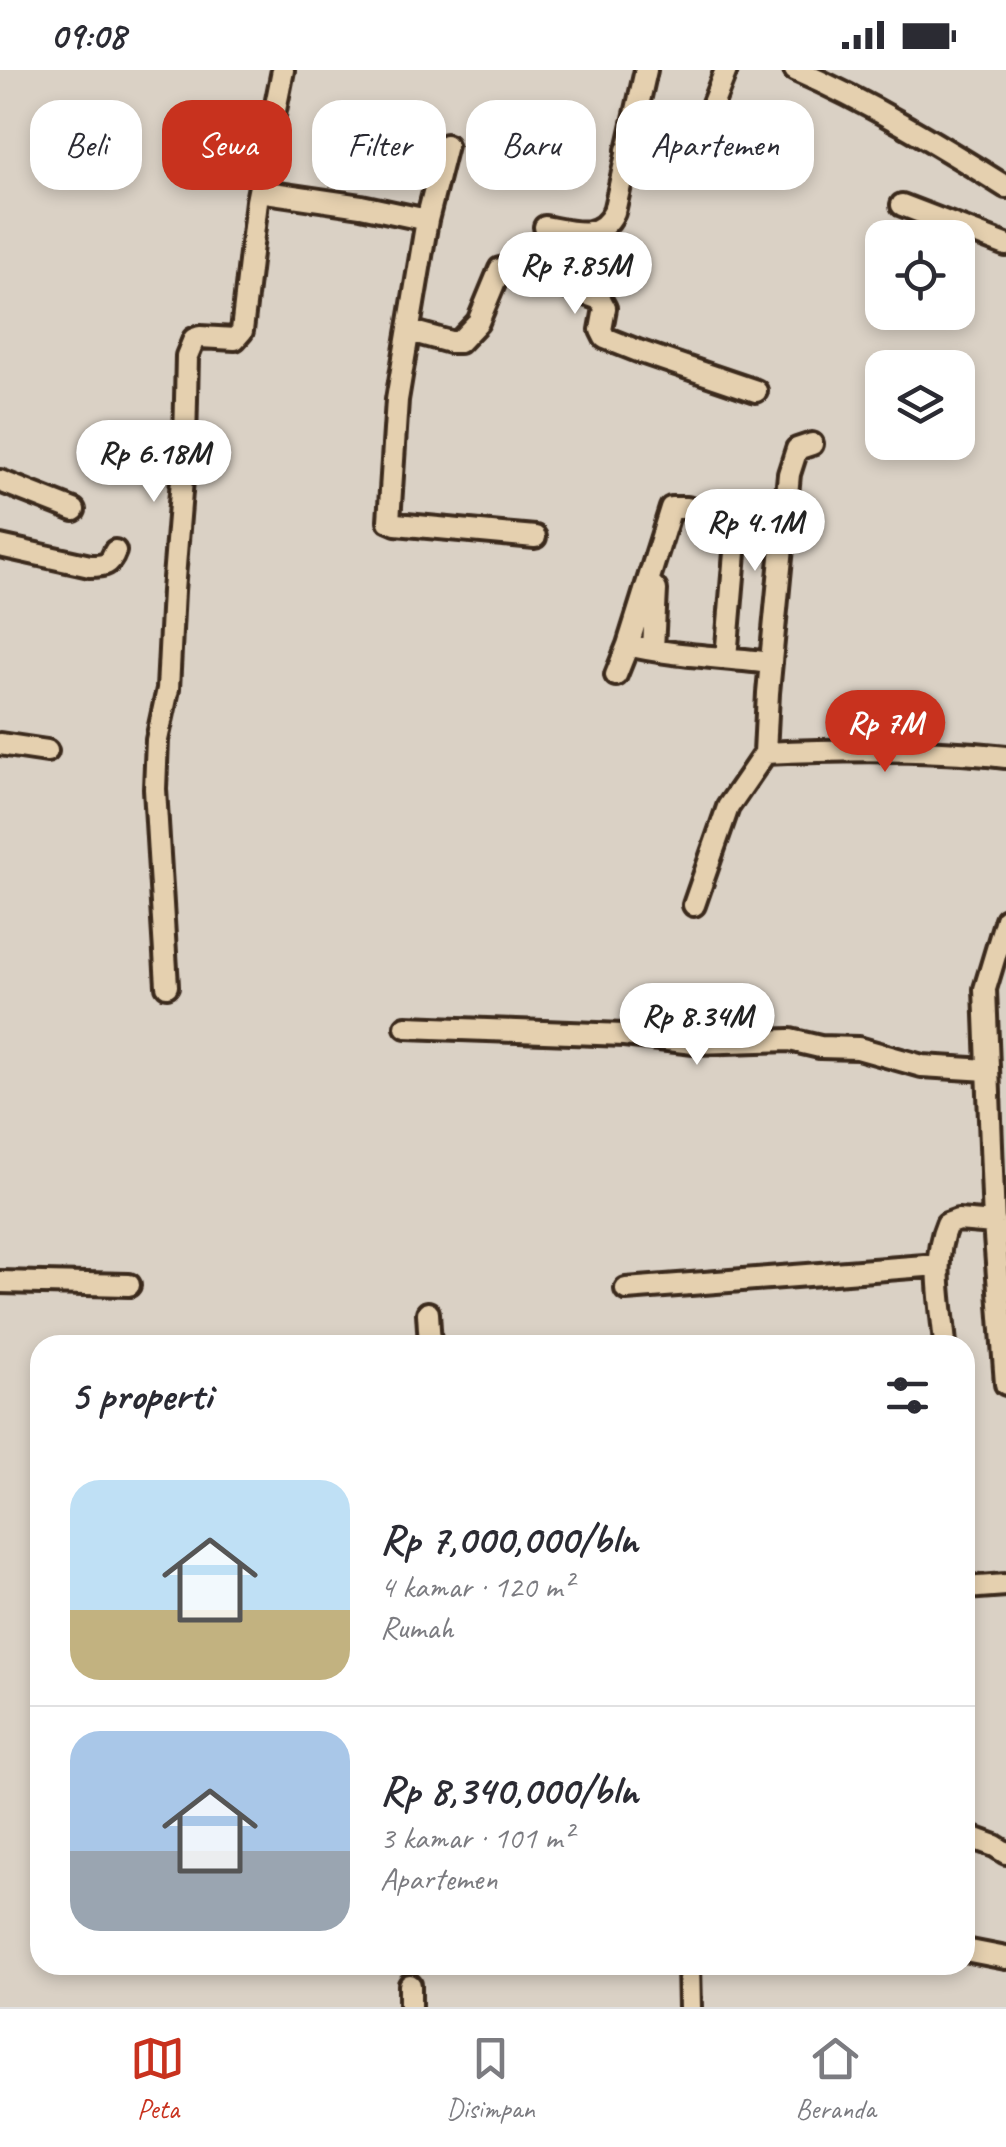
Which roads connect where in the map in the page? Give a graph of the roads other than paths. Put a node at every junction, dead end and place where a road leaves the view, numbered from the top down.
1 (283, 70) edge
2 (646, 70) edge
3 (726, 70) edge
4 (794, 70) edge
5 (277, 100) edge
6 (639, 100) edge
7 (714, 100) edge
8 (1006, 187) edge
9 (259, 190) joint
10 (435, 190) edge
11 (619, 190) edge
12 (902, 205) dead end
13 (427, 220) junction
14 (546, 227) dead end
15 (1006, 246) edge
16 (410, 331) junction
17 (756, 390) dead end
18 (812, 444) dead end
19 (0, 481) edge
20 (74, 510) dead end
21 (535, 537) dead end
22 (0, 546) edge
23 (115, 551) dead end
24 (649, 582) junction
25 (628, 645) junction
26 (653, 649) junction
27 (726, 658) junction
28 (771, 663) junction
29 (616, 674) dead end
30 (0, 744) edge
31 (48, 751) dead end
32 (765, 753) junction
33 (1006, 757) edge
34 (694, 905) dead end
35 (1006, 918) edge
36 (167, 986) dead end
37 (406, 1027) dead end
38 (988, 1070) junction
39 (997, 1100) edge
40 (994, 1223) junction
41 (938, 1265) junction
42 (1002, 1278) edge
43 (0, 1282) edge
44 (129, 1285) dead end
45 (626, 1290) dead end
46 (428, 1313) dead end
47 (429, 1335) edge
48 (944, 1335) edge
49 (1006, 1384) edge
50 (1006, 1585) edge
51 (975, 1587) edge
52 (975, 1839) edge
53 (1006, 1853) edge
54 (975, 1952) edge
55 (1006, 1958) edge
56 (690, 1975) edge
57 (410, 1985) dead end
58 (410, 2007) edge
59 (690, 2007) edge

1 - 5 street
2 - 6 street
3 - 7 street
4 - 8 street
9 - 13 street
9 - 36 street
10 - 13 street
11 - 14 street
12 - 15 street
13 - 16 street
16 - 17 street
16 - 21 street
18 - 28 street
19 - 20 street
22 - 23 street
24 - 25 street
24 - 26 street
24 - 27 street
25 - 26 street
25 - 29 street
26 - 27 street
27 - 28 street
28 - 32 street
30 - 31 street
32 - 33 street
32 - 34 street
35 - 38 street
37 - 38 street
38 - 39 street
39 - 40 street
40 - 41 street
40 - 42 street
41 - 45 street
41 - 48 street
42 - 49 street
43 - 44 street
46 - 47 street
50 - 51 street
52 - 53 street
54 - 55 street
56 - 59 street
57 - 58 street

